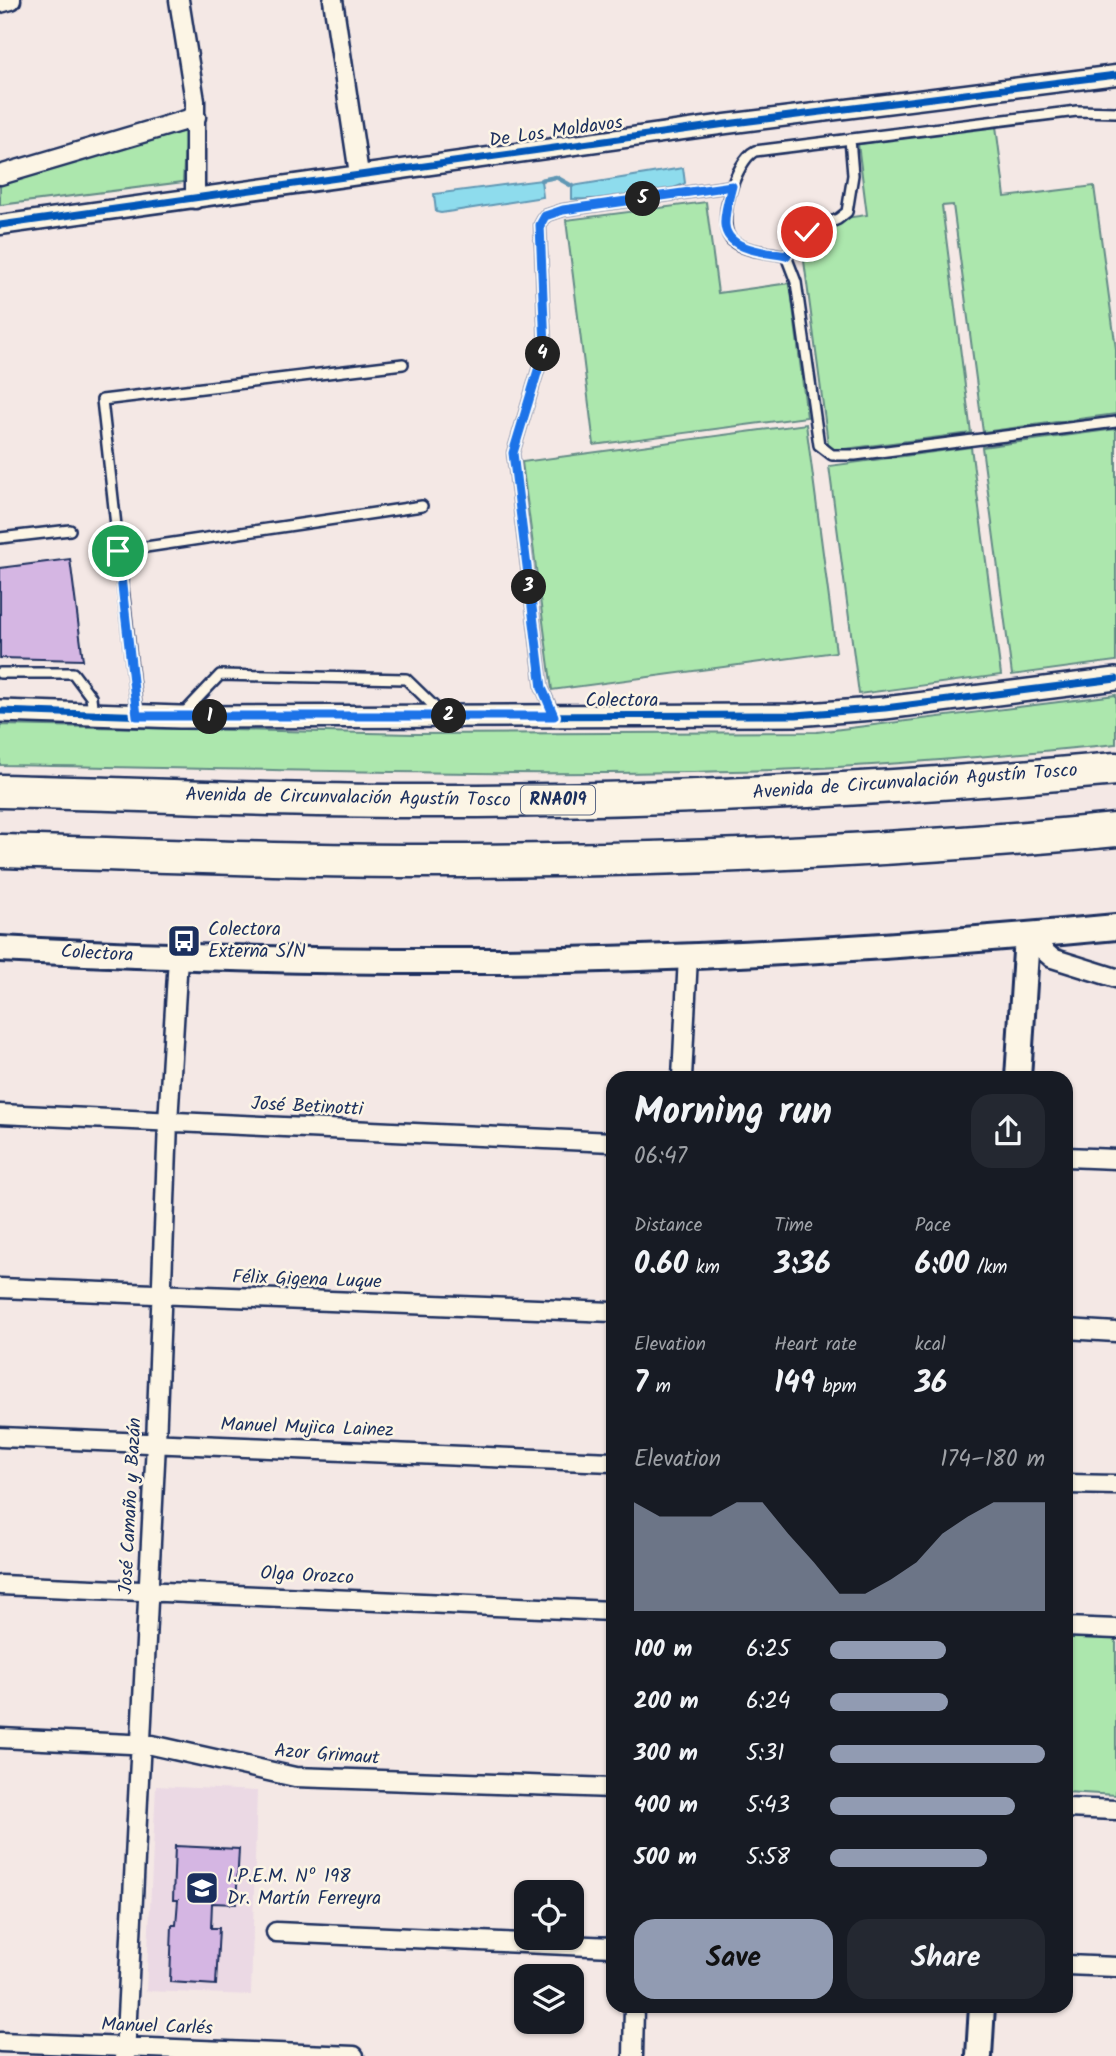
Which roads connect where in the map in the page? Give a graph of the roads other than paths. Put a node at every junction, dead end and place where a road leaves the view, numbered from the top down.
1 (11, 0) edge
2 (179, 0) edge
3 (333, 0) edge
4 (0, 3) edge
5 (1116, 75) edge
6 (1116, 112) edge
7 (197, 117) junction
8 (850, 139) junction
9 (359, 174) junction
10 (0, 175) edge
11 (732, 186) junction
12 (195, 199) junction
13 (0, 225) edge
14 (786, 256) junction
15 (403, 364) dead end
16 (1116, 422) edge
17 (422, 506) dead end
18 (70, 530) dead end
19 (0, 538) edge
20 (118, 551) junction
21 (0, 673) edge
22 (1116, 678) edge
23 (0, 711) edge
24 (93, 714) junction
25 (137, 716) junction
26 (445, 716) junction
27 (554, 716) junction
28 (180, 717) junction
29 (1116, 769) edge
30 (0, 791) edge
31 (1116, 830) edge
32 (0, 851) edge
33 (1116, 928) edge
34 (1027, 936) junction
35 (0, 949) edge
36 (688, 956) junction
37 (178, 958) junction
38 (1116, 978) edge
39 (682, 1071) edge
40 (1018, 1071) edge
41 (0, 1114) edge
42 (168, 1122) junction
43 (606, 1142) edge
44 (1073, 1157) edge
45 (1116, 1159) edge
46 (0, 1288) edge
47 (161, 1295) junction
48 (606, 1312) edge
49 (1073, 1329) edge
50 (1116, 1332) edge
51 (0, 1437) edge
52 (156, 1443) junction
53 (606, 1462) edge
54 (1073, 1484) edge
55 (1116, 1486) edge
56 (0, 1584) edge
57 (148, 1590) junction
58 (606, 1611) edge
59 (1073, 1628) edge
60 (1116, 1629) edge
61 (0, 1738) edge
62 (141, 1744) junction
63 (606, 1788) edge
64 (1073, 1808) edge
65 (1116, 1810) edge
66 (276, 1932) dead end
67 (606, 1947) edge
68 (1073, 1965) edge
69 (1116, 1967) edge
70 (634, 2013) edge
71 (982, 2013) edge
72 (0, 2042) edge
73 (126, 2052) edge
74 (354, 2056) edge
75 (633, 2056) edge
76 (979, 2056) edge

1 - 4 street
2 - 7 street
3 - 9 street
5 - 9 street, De Los Moldavos
6 - 8 lane
7 - 10 street
7 - 12 street
8 - 11 lane
8 - 14 lane
9 - 12 street, De Los Moldavos
11 - 14 lane
11 - 27 lane
12 - 13 street, De Los Moldavos
14 - 16 lane
15 - 20 lane
17 - 20 lane
18 - 19 lane
20 - 25 lane
21 - 24 lane
22 - 27 street, Colectora
23 - 24 street, Colectora
24 - 25 street, Colectora
25 - 28 street, Colectora
26 - 27 street, Colectora
26 - 28 street, Colectora
26 - 28 lane
29 - 30 highway, Avenida de Circunvalación Agustín Tosco / RNA019
31 - 32 highway
33 - 34 main road, Colectora
34 - 36 main road, Colectora
34 - 38 street
34 - 40 main road
35 - 37 main road, Colectora
36 - 37 main road, Colectora
36 - 39 street
37 - 42 street, José Camaño y Bazán
41 - 42 street, José Betinotti
42 - 43 street, José Betinotti
42 - 47 street, José Camaño y Bazán
44 - 45 street
46 - 47 street, Félix Gigena Luque
47 - 48 street, Félix Gigena Luque
47 - 52 street, José Camaño y Bazán
49 - 50 street
51 - 52 street, Manuel Mujica Lainez
52 - 53 street, Manuel Mujica Lainez
52 - 57 street, José Camaño y Bazán
54 - 55 street
56 - 57 street, Olga Orozco
57 - 58 street, Olga Orozco
57 - 62 street, José Camaño y Bazán
59 - 60 street
61 - 62 street, Azor Grimaut
62 - 63 street, Azor Grimaut
62 - 73 street, José Camaño y Bazán
64 - 65 street
66 - 67 street
68 - 69 street
70 - 75 street
71 - 76 main road
72 - 73 street, Manuel Carlés
73 - 74 street, Manuel Carlés

